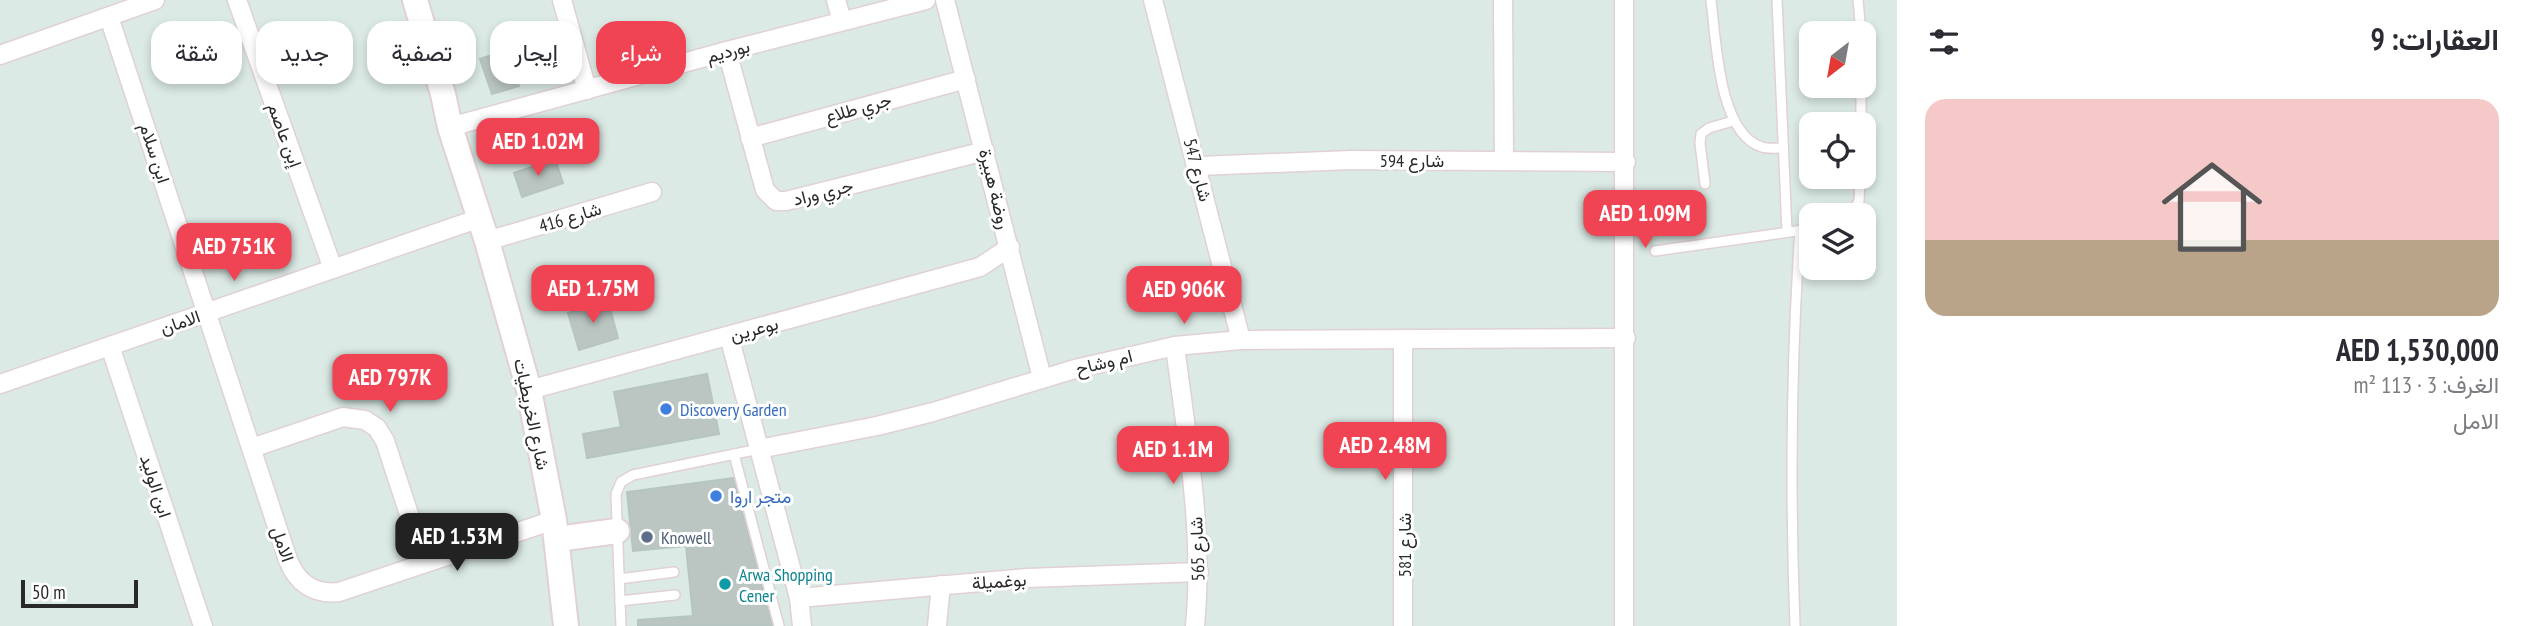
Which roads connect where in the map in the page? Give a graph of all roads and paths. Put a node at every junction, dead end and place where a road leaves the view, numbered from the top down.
1 (155, 0) edge
2 (237, 0) edge
3 (400, 0) edge
4 (415, 0) edge
5 (562, 0) edge
6 (836, 0) edge
7 (926, 0) edge
8 (945, 0) edge
9 (1153, 0) edge
10 (1503, 0) edge
11 (1625, 0) edge
12 (1711, 0) edge
13 (1777, 0) edge
14 (1858, 0) edge
15 (109, 17) junction
16 (1860, 21) edge
17 (842, 22) junction
18 (727, 51) junction
19 (0, 55) edge
20 (966, 79) junction
21 (587, 90) junction
22 (1733, 121) junction
23 (450, 127) junction
24 (750, 138) junction
25 (1783, 148) junction
26 (985, 151) junction
27 (1504, 161) junction
28 (1626, 162) junction
29 (1198, 166) junction
30 (1705, 184) dead end
31 (652, 192) dead end
32 (483, 230) junction
33 (1799, 230) edge
34 (1787, 232) junction
35 (1799, 245) edge
36 (1010, 247) junction
37 (1655, 251) dead end
38 (979, 267) junction
39 (333, 269) junction
40 (1015, 270) junction
41 (208, 312) junction
42 (729, 336) junction
43 (1626, 338) junction
44 (1404, 339) junction
45 (1241, 340) junction
46 (110, 346) junction
47 (1175, 346) junction
48 (1042, 378) junction
49 (0, 384) edge
50 (529, 390) junction
51 (252, 449) junction
52 (759, 449) junction
53 (734, 454) junction
54 (556, 529) junction
55 (617, 531) junction
56 (425, 563) junction
57 (674, 572) dead end
58 (1199, 572) junction
59 (619, 579) junction
60 (941, 585) junction
61 (675, 595) dead end
62 (620, 601) junction
63 (801, 611) edge
64 (203, 626) edge
65 (566, 626) edge
66 (621, 626) edge
67 (779, 626) edge
68 (814, 626) edge
69 (937, 626) edge
70 (1195, 626) edge
71 (1404, 626) edge
72 (1624, 626) edge
73 (1795, 626) edge

1 - 15 street
2 - 39 street, إبن عاصم
3 - 23 street, شارع الخريطيات
4 - 23 street, شارع الخريطيات
5 - 21 street
6 - 17 street
7 - 17 street, بورديم
8 - 20 street, روضة هبيرة
9 - 29 street, شارع 547
10 - 27 street
11 - 28 street
12 - 22 lane
13 - 25 lane
14 - 16 lane
15 - 19 street
15 - 41 street, ابن سلام
17 - 18 street, بورديم
18 - 21 street, بورديم
18 - 24 street, جري وراد
20 - 24 street, جري طلاع
20 - 26 street, روضة هبيرة
21 - 23 street, بورديم
22 - 25 lane
22 - 30 lane
23 - 32 street, شارع الخريطيات
24 - 26 street, جري وراد
25 - 34 lane
26 - 36 street, روضة هبيرة
27 - 28 street, شارع 594
27 - 29 street, شارع 594
28 - 43 street
29 - 45 street, شارع 547
31 - 32 street, شارع 416
32 - 39 street, الامان
32 - 50 street, شارع الخريطيات
33 - 34 lane
34 - 37 lane
35 - 73 lane
36 - 38 street, بوعرين
36 - 40 street, روضة هبيرة
38 - 40 street, بوعرين
38 - 42 street, بوعرين
39 - 41 street, الامان
40 - 48 street, روضة هبيرة
41 - 46 street, الامان
41 - 51 street, ابن سلام
42 - 50 street, بوعرين
42 - 52 street
43 - 44 street, ام وشاح
43 - 72 street
44 - 45 street, ام وشاح
44 - 71 street, شارع 581
45 - 47 street, ام وشاح
46 - 49 street, الامان
46 - 64 street, ابن الوليد
47 - 48 street, ام وشاح
47 - 58 street, شارع 565
48 - 52 street, ام وشاح
50 - 54 street, شارع الخريطيات
51 - 56 street, الامل
51 - 56 street
52 - 53 lane
52 - 63 street
53 - 55 lane
53 - 67 lane
54 - 55 street
54 - 56 street, الامل
54 - 65 street, شارع الخريطيات
55 - 59 lane
57 - 59 lane
58 - 60 street, بوغميلة
58 - 70 street, شارع 565
59 - 62 lane
60 - 63 street, بوغميلة
60 - 69 street
61 - 62 lane
62 - 66 lane
63 - 68 street

